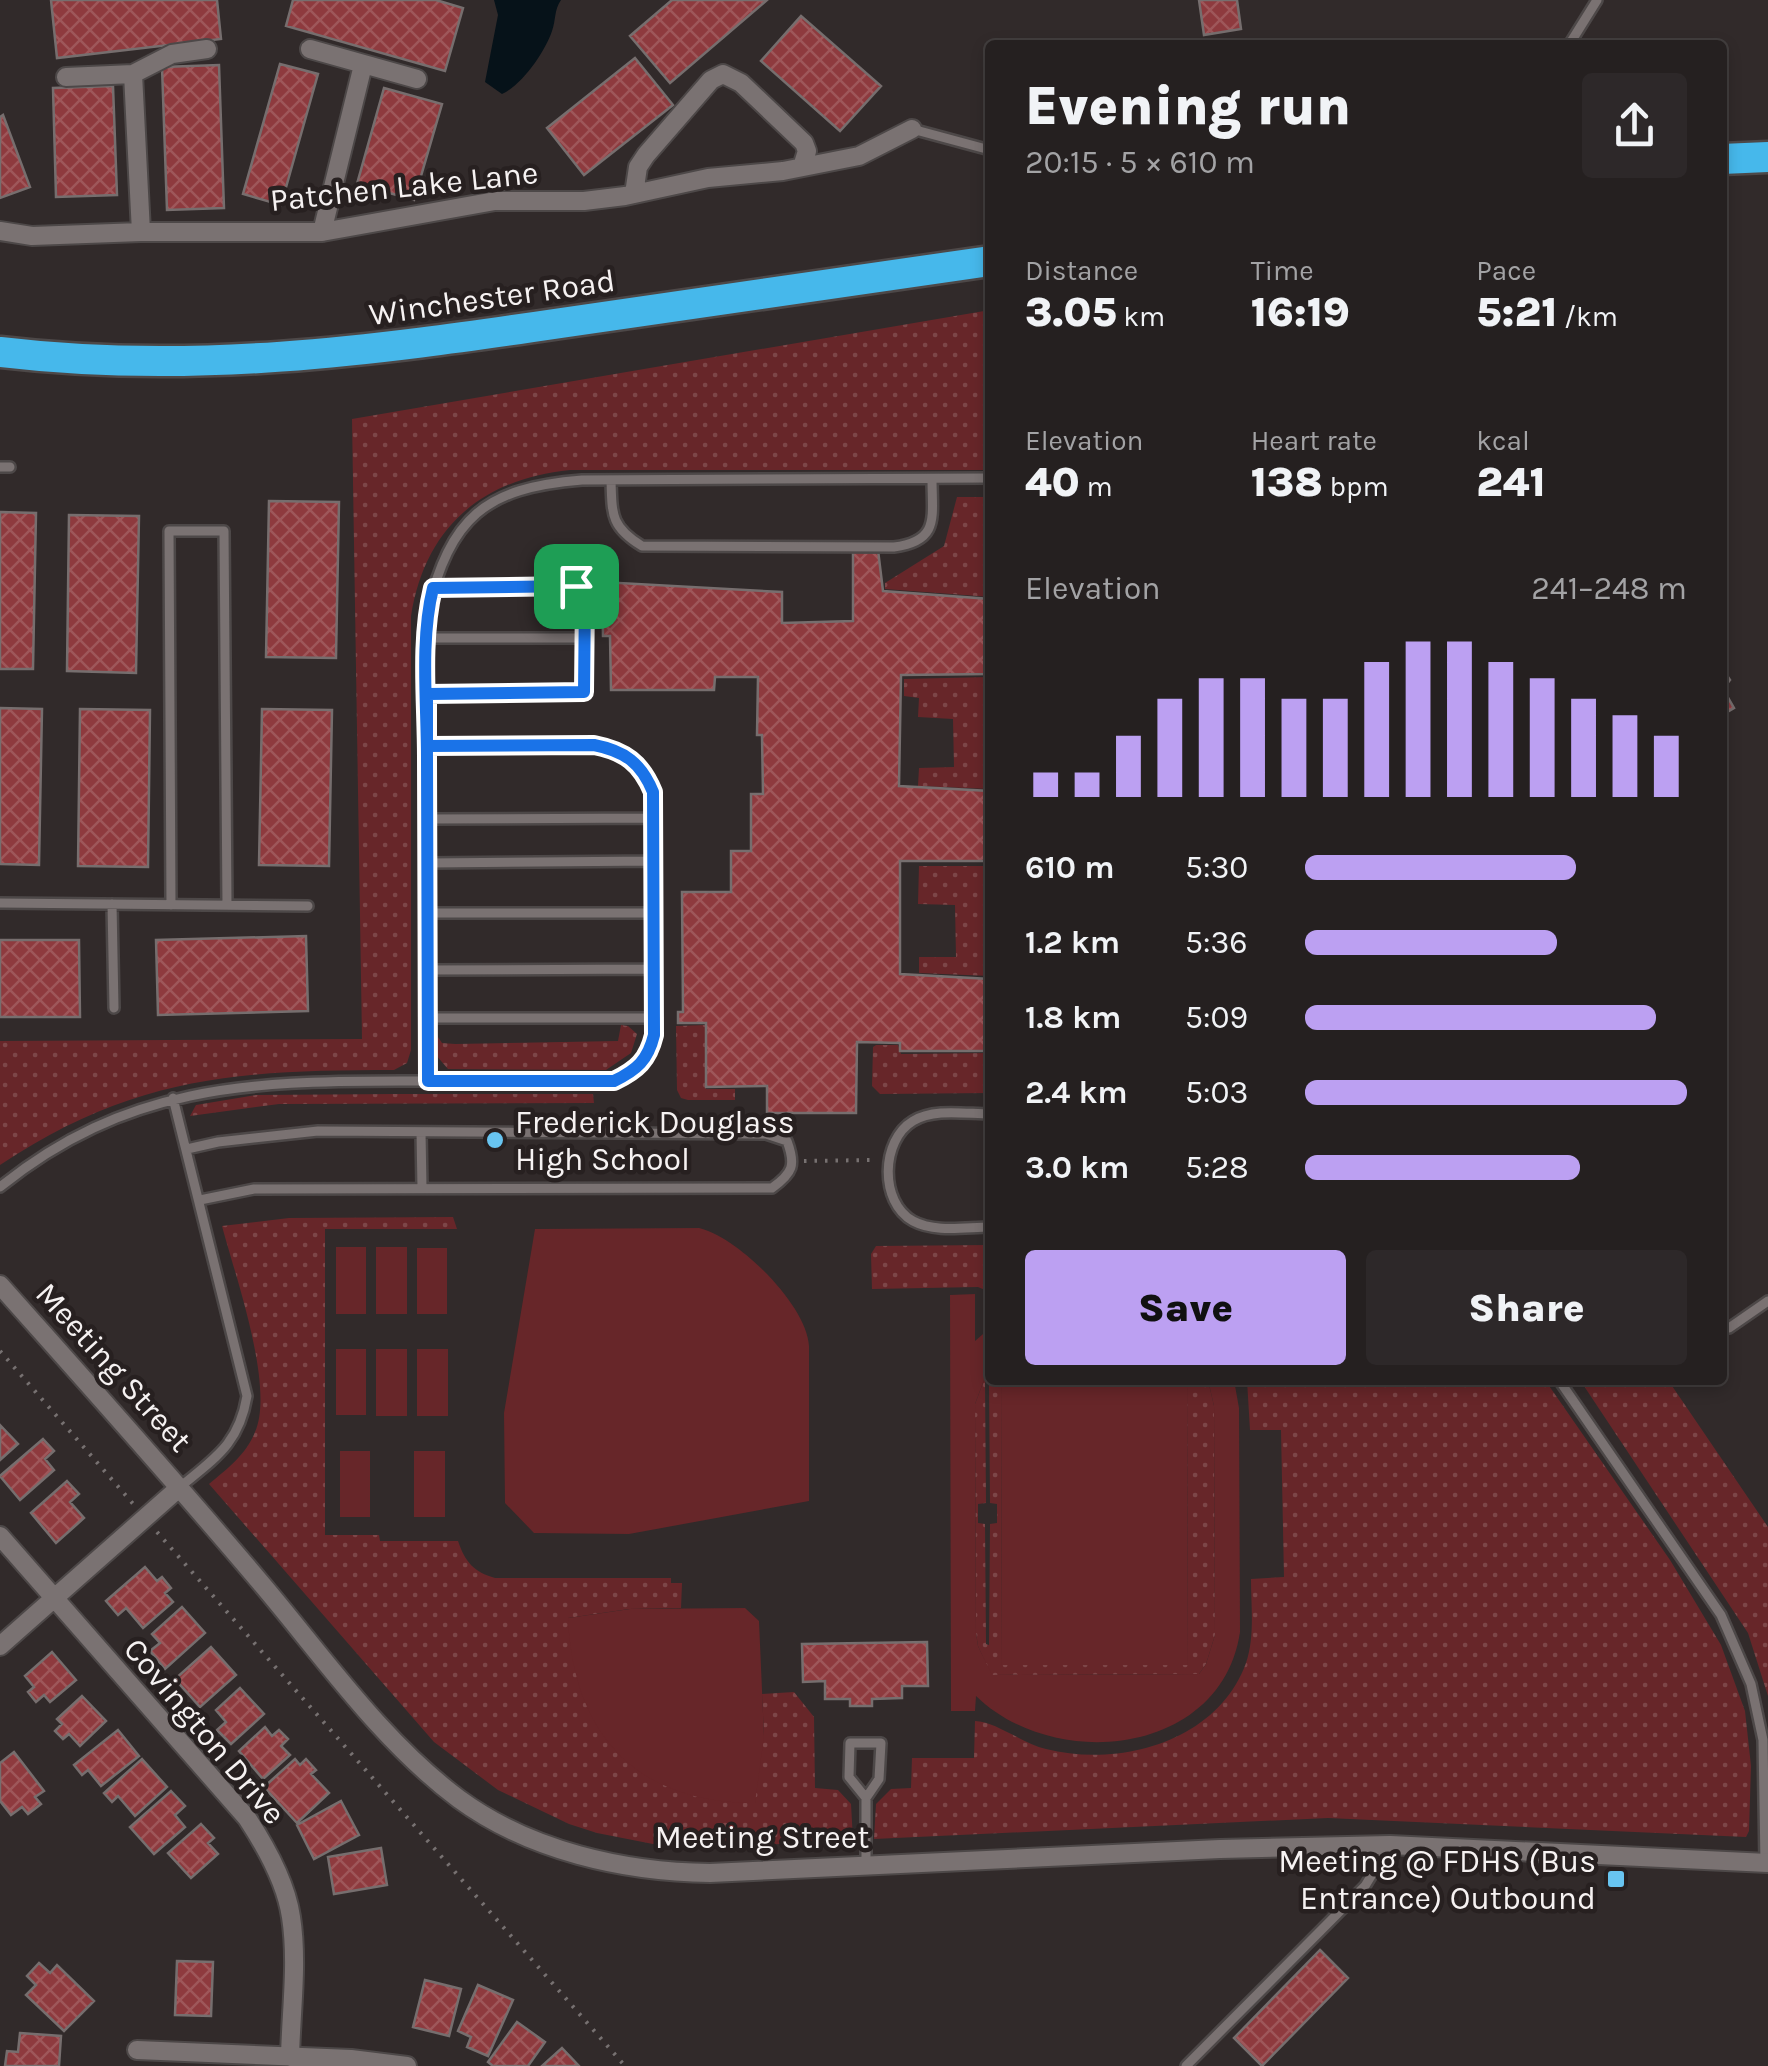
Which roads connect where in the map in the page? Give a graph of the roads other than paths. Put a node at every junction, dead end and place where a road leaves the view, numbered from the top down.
1 (1597, 0) edge
2 (1572, 40) edge
3 (207, 49) dead end
4 (310, 49) dead end
5 (363, 65) junction
6 (133, 74) junction
7 (66, 76) dead end
8 (416, 79) dead end
9 (912, 129) joint
10 (985, 149) edge
11 (1768, 156) edge
12 (1727, 159) edge
13 (802, 166) junction
14 (634, 194) junction
15 (0, 231) edge
16 (141, 232) junction
17 (322, 232) junction
18 (985, 263) edge
19 (0, 352) edge
20 (932, 478) junction
21 (985, 478) edge
22 (611, 480) junction
23 (433, 588) junction
24 (427, 638) junction
25 (586, 638) junction
26 (427, 694) junction
27 (427, 746) junction
28 (653, 818) junction
29 (427, 819) junction
30 (654, 861) junction
31 (428, 863) junction
32 (0, 903) edge
33 (112, 904) junction
34 (170, 905) junction
35 (226, 906) junction
36 (308, 906) dead end
37 (428, 913) junction
38 (654, 913) junction
39 (654, 969) junction
40 (428, 970) junction
41 (114, 1008) dead end
42 (428, 1018) junction
43 (654, 1018) junction
44 (428, 1081) junction
45 (173, 1098) junction
46 (985, 1114) edge
47 (421, 1132) junction
48 (187, 1149) junction
49 (0, 1187) edge
50 (422, 1188) junction
51 (200, 1200) junction
52 (985, 1227) edge
53 (0, 1285) edge
54 (1768, 1301) edge
55 (1729, 1328) dead end
56 (1562, 1385) edge
57 (180, 1487) junction
58 (0, 1536) edge
59 (54, 1600) junction
60 (0, 1646) edge
61 (866, 1798) junction
62 (1390, 1845) junction
63 (1767, 1863) edge
64 (866, 1868) junction
65 (137, 2050) dead end
66 (290, 2057) junction
67 (407, 2066) edge
68 (1186, 2066) edge

1 - 2 lane
3 - 6 street
4 - 5 street
5 - 8 street
5 - 17 street
6 - 7 street
6 - 16 street
9 - 10 lane
9 - 13 street, Patchen Lake Lane
11 - 12 highway
13 - 14 street, Patchen Lake Lane
13 - 14 street
14 - 17 street, Patchen Lake Lane
15 - 16 street, Patchen Lake Lane
16 - 17 street, Patchen Lake Lane
18 - 19 highway, Winchester Road
20 - 21 lane
20 - 22 lane
20 - 22 lane
22 - 23 lane
23 - 24 lane
23 - 25 lane
24 - 25 lane
24 - 26 lane
25 - 26 lane
26 - 27 lane
27 - 28 lane
27 - 29 lane
28 - 29 lane
28 - 30 lane
29 - 31 lane
30 - 31 lane
30 - 38 lane
31 - 37 lane
32 - 33 lane
33 - 34 lane
33 - 41 lane
34 - 35 lane
34 - 35 lane
35 - 36 lane
37 - 38 lane
37 - 40 lane
38 - 39 lane
39 - 40 lane
39 - 43 lane
40 - 42 lane
42 - 43 lane
42 - 44 lane
43 - 44 lane
44 - 45 lane
45 - 48 lane
45 - 49 lane
46 - 52 lane
47 - 48 lane
47 - 50 lane
47 - 50 lane
48 - 51 lane
50 - 51 lane
51 - 57 lane
53 - 57 street, Meeting Street
54 - 55 lane
56 - 63 lane
57 - 59 street
57 - 64 street, Meeting Street
58 - 59 street, Covington Drive
59 - 60 street
59 - 66 street, Covington Drive
61 - 61 lane
61 - 64 lane
62 - 63 street, Meeting Street
62 - 64 street, Meeting Street
62 - 68 lane
65 - 66 street
66 - 67 street

